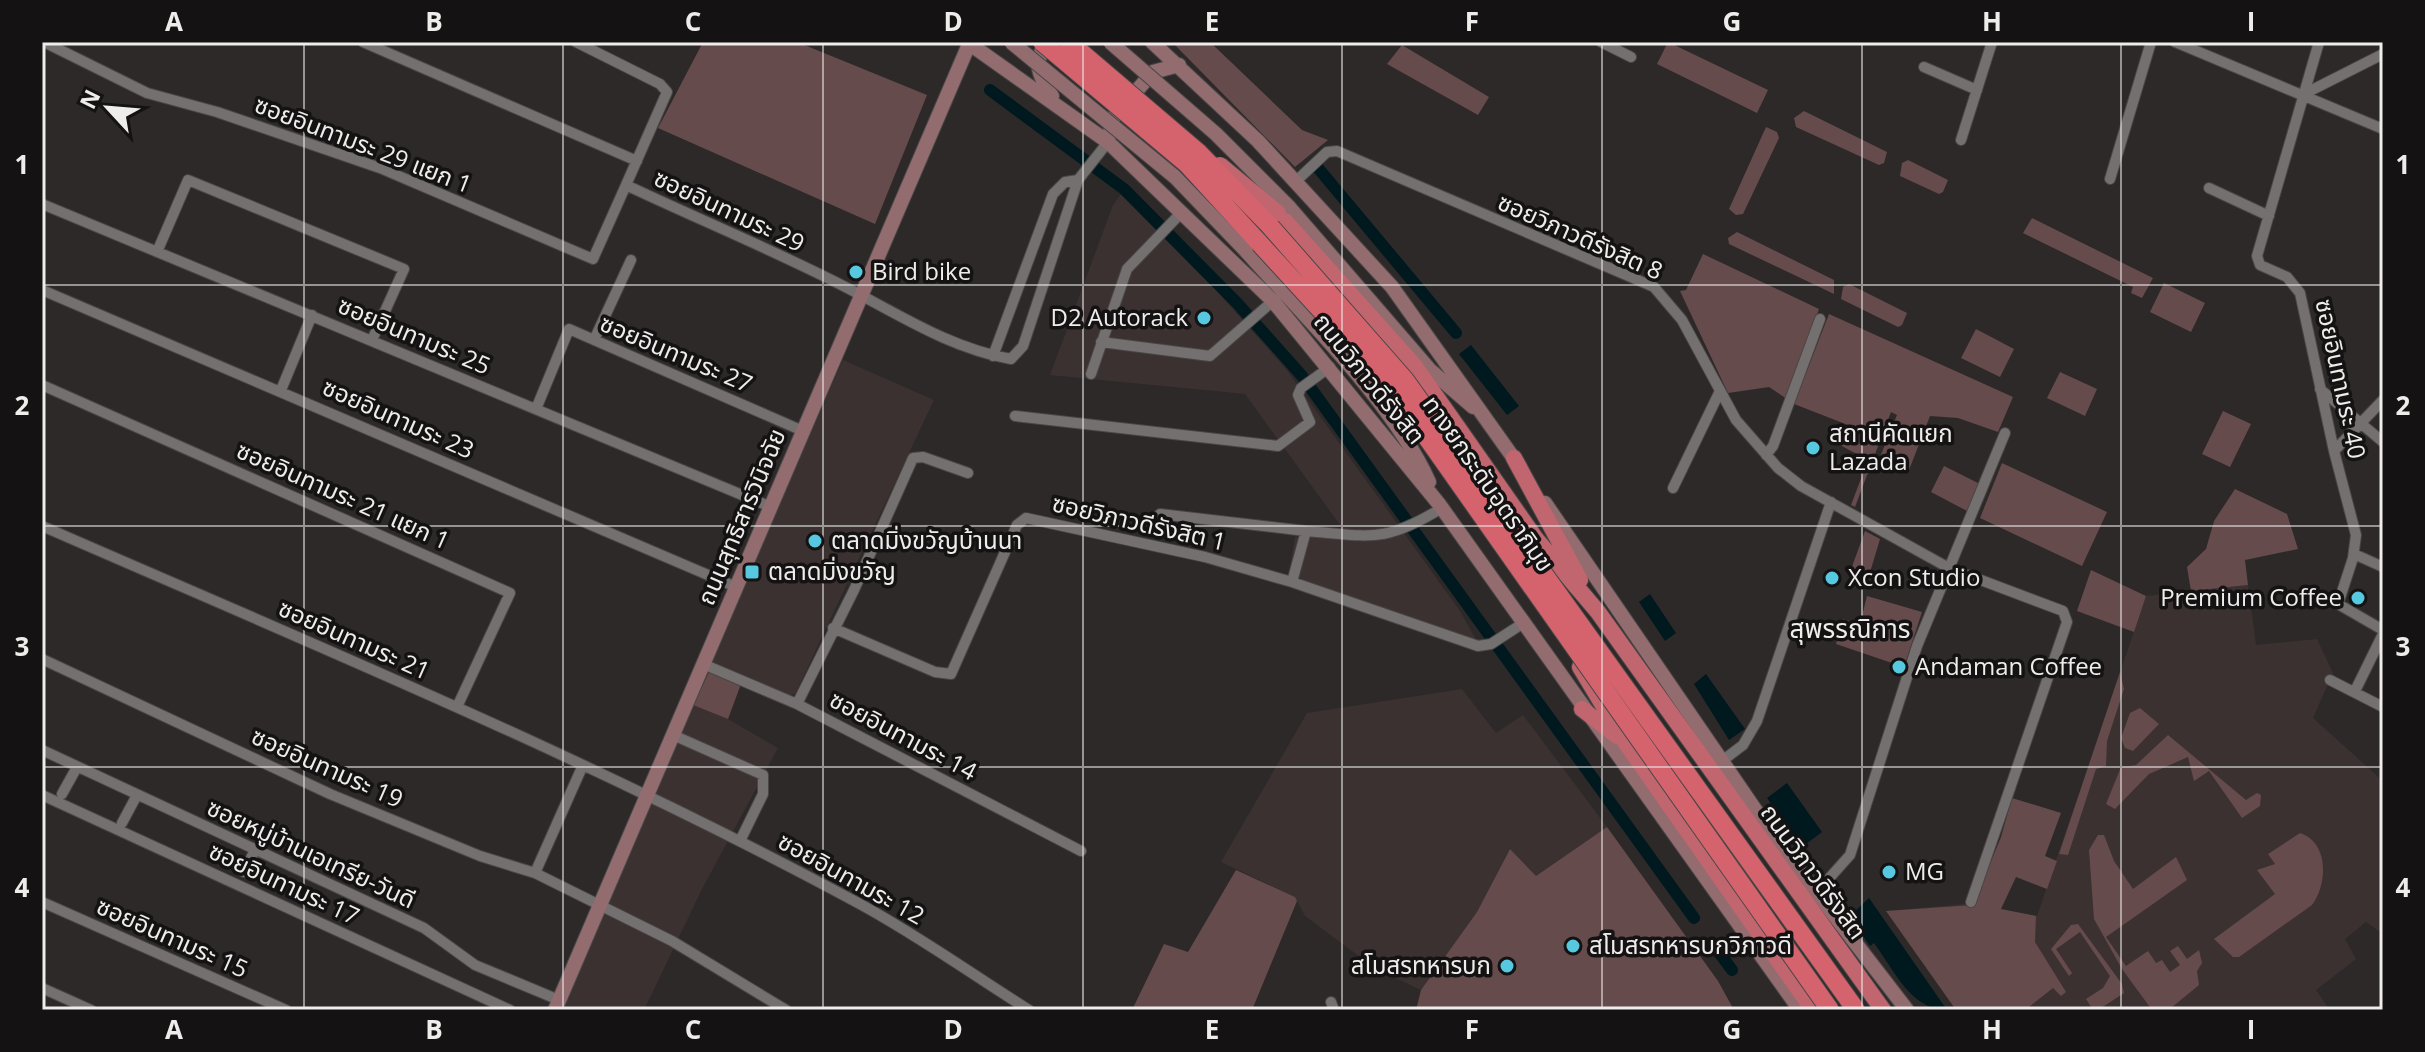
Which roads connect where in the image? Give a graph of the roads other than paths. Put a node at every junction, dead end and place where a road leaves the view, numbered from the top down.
1 (44, 42) edge
2 (363, 42) edge
3 (576, 42) edge
4 (1011, 42) edge
5 (1046, 42) edge
6 (1069, 42) edge
7 (1077, 42) edge
8 (1110, 42) edge
9 (1152, 42) edge
10 (1601, 42) edge
11 (1992, 42) edge
12 (2151, 42) edge
13 (2175, 42) edge
14 (2319, 42) edge
15 (969, 43) edge
16 (2383, 54) edge
17 (1631, 57) dead end
18 (1179, 65) junction
19 (1924, 67) dead end
20 (1977, 90) junction
21 (2302, 95) junction
22 (1056, 103) junction
23 (2383, 129) edge
24 (1961, 140) dead end
25 (1110, 144) junction
26 (637, 161) junction
27 (2110, 179) dead end
28 (1078, 180) junction
29 (1294, 183) junction
30 (626, 185) junction
31 (2209, 188) dead end
32 (42, 204) edge
33 (1284, 210) junction
34 (1182, 212) junction
35 (2269, 216) junction
36 (157, 252) junction
37 (631, 260) dead end
38 (42, 290) edge
39 (862, 296) junction
40 (1273, 301) junction
41 (312, 315) junction
42 (1820, 319) dead end
43 (372, 340) junction
44 (594, 340) junction
45 (1101, 342) junction
46 (993, 356) junction
47 (1330, 367) junction
48 (1091, 374) dead end
49 (42, 385) edge
50 (2320, 389) junction
51 (281, 390) junction
52 (1719, 393) junction
53 (2383, 400) edge
54 (536, 409) junction
55 (1015, 416) dead end
56 (1488, 420) junction
57 (2362, 423) junction
58 (803, 431) junction
59 (2005, 433) dead end
60 (2383, 442) edge
61 (2334, 451) junction
62 (1766, 455) junction
63 (1514, 458) junction
64 (968, 473) dead end
65 (1673, 488) dead end
66 (1831, 502) junction
67 (1440, 506) junction
68 (771, 507) junction
69 (1160, 514) dead end
70 (42, 526) edge
71 (1306, 531) junction
72 (2354, 554) junction
73 (2383, 567) edge
74 (1949, 568) junction
75 (1292, 582) junction
76 (736, 587) junction
77 (1598, 612) junction
78 (1525, 622) junction
79 (833, 628) junction
80 (2383, 632) edge
81 (42, 659) edge
82 (703, 664) junction
83 (2330, 680) dead end
84 (2355, 691) junction
85 (797, 704) junction
86 (457, 707) junction
87 (2383, 707) edge
88 (1582, 709) junction
89 (673, 735) junction
90 (1625, 742) junction
91 (42, 750) edge
92 (1722, 761) junction
93 (583, 765) junction
94 (77, 767) junction
95 (62, 794) dead end
96 (42, 795) edge
97 (137, 795) junction
98 (647, 796) junction
99 (122, 823) dead end
100 (740, 841) junction
101 (255, 850) junction
102 (1081, 851) dead end
103 (244, 872) dead end
104 (535, 873) junction
105 (1816, 893) junction
106 (42, 902) edge
107 (1971, 902) dead end
108 (599, 907) junction
109 (1848, 961) junction
110 (42, 988) edge
111 (557, 1005) edge
112 (91, 1010) edge
113 (286, 1010) edge
114 (510, 1010) edge
115 (786, 1010) edge
116 (1029, 1010) edge
117 (1800, 1010) edge
118 (1813, 1010) edge
119 (1830, 1010) edge
120 (1856, 1010) edge
121 (1883, 1010) edge
122 (1896, 1010) edge
123 (1907, 1010) edge

1 - 30 street, ซอยอินทามระ 29 แยก 1
2 - 26 street
3 - 26 street, ซอยอินทามระ 29
4 - 67 main road, bridge
5 - 22 main road
5 - 90 highway, ถนนวิภาวดีรังสิต, bridge
5 - 119 highway, ทางยกระดับอุตราภิมุข, bridge
6 - 120 highway, ทางยกระดับอุตราภิมุข, bridge
7 - 33 highway, ถนนวิภาวดีรังสิต, bridge
8 - 33 main road, bridge
9 - 18 main road, ถนนวิภาวดีรังสิต
10 - 17 street
11 - 20 street
12 - 27 street
13 - 21 street
14 - 21 street, ซอยอินทามระ 40
15 - 22 main road, ถนนวิภาวดีรังสิต
15 - 39 main road, ถนนสุทธิสารวินิจฉัย
16 - 21 street
18 - 25 main road
18 - 29 main road, ถนนวิภาวดีรังสิต
19 - 20 street
20 - 24 street
21 - 23 street
21 - 35 street, ซอยอินทามระ 40
22 - 25 main road, ถนนวิภาวดีรังสิต
25 - 28 street
25 - 34 main road, ถนนวิภาวดีรังสิต
26 - 30 street, ซอยอินทามระ 29
28 - 46 street
28 - 46 street
29 - 52 street, ซอยวิภาวดีรังสิต 8
29 - 56 main road, ถนนวิภาวดีรังสิต
30 - 39 street, ซอยอินทามระ 29
31 - 35 street
32 - 36 street, ซอยอินทามระ 25
33 - 56 main road
33 - 77 highway, ถนนวิภาวดีรังสิต
34 - 40 main road, ถนนวิภาวดีรังสิต
34 - 45 street
35 - 50 street, ซอยอินทามระ 40
36 - 41 street, ซอยอินทามระ 25
36 - 43 street
37 - 44 street
38 - 51 street, ซอยอินทามระ 23
39 - 46 street, ซอยอินทามระ 29
39 - 58 main road, ถนนสุทธิสารวินิจฉัย
40 - 45 street
40 - 47 main road, ถนนวิภาวดีรังสิต
41 - 43 street, ซอยอินทามระ 25
41 - 51 street
42 - 62 street
43 - 54 street, ซอยอินทามระ 25
44 - 54 street, ซอยอินทามระ 27
44 - 58 street, ซอยอินทามระ 27
45 - 48 street
47 - 55 street
47 - 67 main road, ถนนวิภาวดีรังสิต
49 - 86 street, ซอยอินทามระ 21 แยก 1
50 - 57 street
50 - 61 street, ซอยอินทามระ 40
51 - 76 street, ซอยอินทามระ 23
52 - 62 street, ซอยวิภาวดีรังสิต 8
52 - 65 street
53 - 57 street
54 - 68 street, ซอยอินทามระ 25
56 - 63 main road, ถนนวิภาวดีรังสิต
57 - 60 street
57 - 61 street
58 - 68 main road, ถนนสุทธิสารวินิจฉัย
59 - 74 street
61 - 72 street, ซอยอินทามระ 40
62 - 66 street, ซอยวิภาวดีรังสิต 8
63 - 77 highway
63 - 92 main road, ถนนวิภาวดีรังสิต
64 - 79 street
66 - 74 street, ซอยวิภาวดีรังสิต 8
66 - 92 street
67 - 71 street
67 - 78 main road, ถนนวิภาวดีรังสิต
68 - 76 main road, ถนนสุทธิสารวินิจฉัย
69 - 71 street
70 - 86 street, ซอยอินทามระ 21
71 - 75 street
72 - 73 street
72 - 80 street, ซอยอินทามระ 40
74 - 105 street
74 - 107 street, ซอยวิภาวดีรังสิต 8
75 - 78 street, ซอยวิภาวดีรังสิต 1
75 - 79 street, ซอยวิภาวดีรังสิต 1
76 - 82 main road, ถนนสุทธิสารวินิจฉัย
77 - 109 highway, ถนนวิภาวดีรังสิต
78 - 88 main road, ถนนวิภาวดีรังสิต
79 - 85 street
80 - 84 street
81 - 104 street, ซอยอินทามระ 19
82 - 85 street, ซอยอินทามระ 14
82 - 89 main road, ถนนสุทธิสารวินิจฉัย
83 - 84 street
84 - 87 street
85 - 102 street, ซอยอินทามระ 14
86 - 93 street, ซอยอินทามระ 21
88 - 90 highway
88 - 117 main road, ถนนวิภาวดีรังสิต
89 - 98 main road, ถนนสุทธิสารวินิจฉัย
89 - 100 street
90 - 118 highway, ถนนวิภาวดีรังสิต
91 - 94 street, ซอยหมู่บ้านเอเทรีย-วันดี
92 - 105 main road, ถนนวิภาวดีรังสิต
93 - 98 street, ซอยอินทามระ 21
93 - 104 street
94 - 95 street
94 - 97 street, ซอยหมู่บ้านเอเทรีย-วันดี
96 - 114 street, ซอยอินทามระ 17
97 - 99 street
97 - 101 street, ซอยหมู่บ้านเอเทรีย-วันดี
98 - 100 street, ซอยอินทามระ 12
98 - 108 main road, ถนนสุทธิสารวินิจฉัย
100 - 116 street, ซอยอินทามระ 12
101 - 103 street
101 - 111 street, ซอยหมู่บ้านเอเทรีย-วันดี
104 - 108 street, ซอยอินทามระ 19
105 - 123 main road, ถนนวิภาวดีรังสิต
106 - 113 street, ซอยอินทามระ 15
108 - 111 main road, ถนนสุทธิสารวินิจฉัย
108 - 115 street, ซอยอินทามระ 19
109 - 121 highway, ถนนวิภาวดีรังสิต
109 - 122 highway
110 - 112 street

